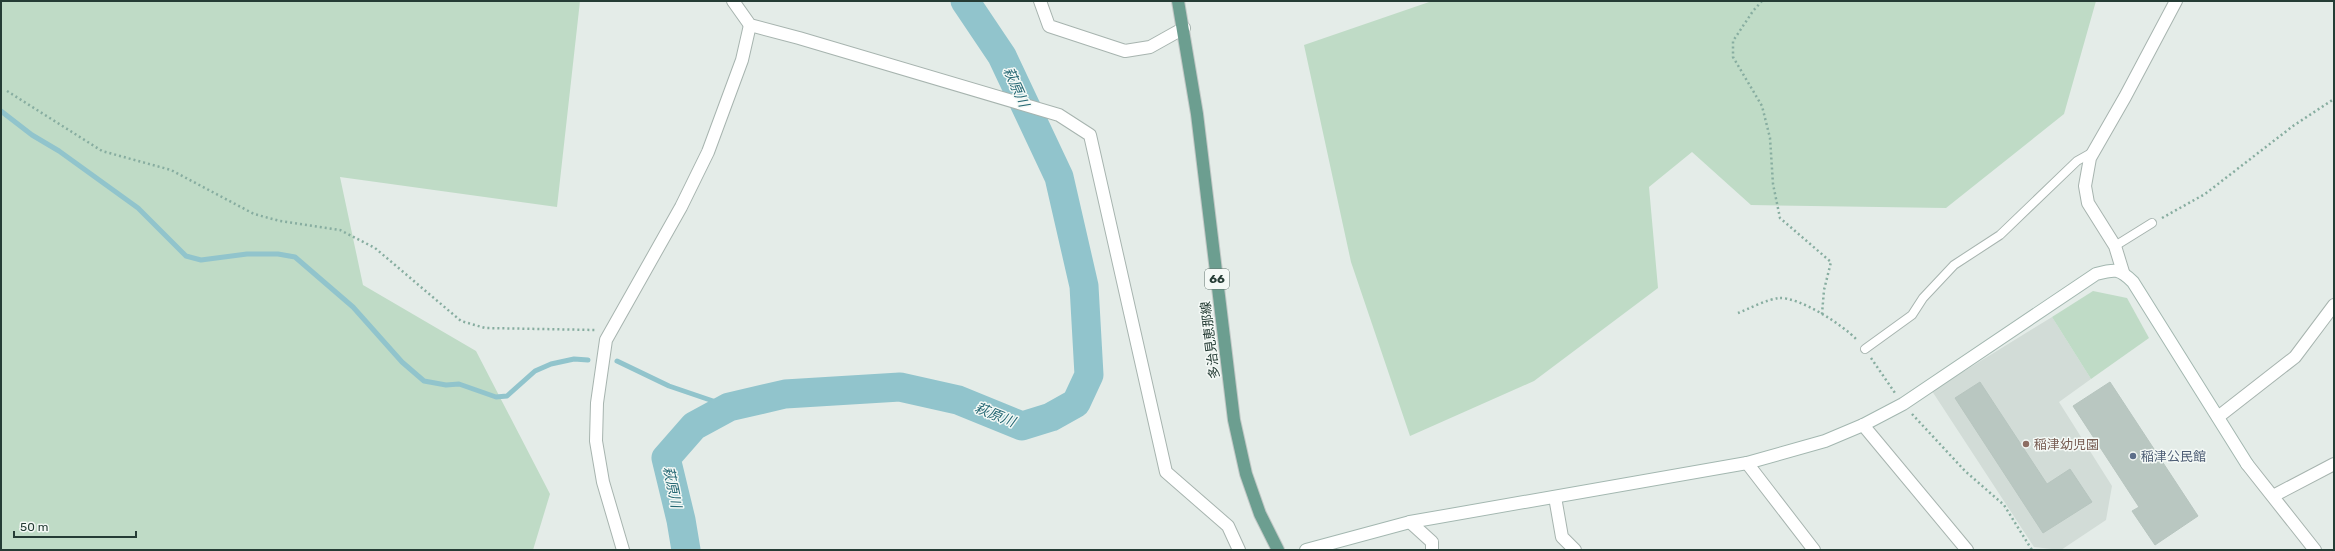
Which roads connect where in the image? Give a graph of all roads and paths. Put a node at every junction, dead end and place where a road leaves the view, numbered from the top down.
1 (733, 1) edge
2 (1040, 1) edge
3 (1178, 1) edge
4 (1762, 1) edge
5 (2176, 1) edge
6 (750, 25) junction
7 (1184, 28) junction
8 (7, 91) dead end
9 (2334, 99) edge
10 (2095, 150) junction
11 (2152, 223) joint
12 (2115, 246) junction
13 (2123, 272) junction
14 (2334, 305) edge
15 (1738, 313) dead end
16 (1822, 314) junction
17 (611, 330) junction
18 (1865, 349) junction
19 (1903, 404) junction
20 (2218, 418) junction
21 (1863, 425) junction
22 (1748, 463) junction
23 (2334, 464) edge
24 (2272, 496) junction
25 (1555, 497) junction
26 (1410, 522) junction
27 (623, 550) edge
28 (1239, 550) edge
29 (1278, 550) edge
30 (1306, 550) edge
31 (1432, 550) edge
32 (1575, 550) edge
33 (1814, 550) edge
34 (1967, 550) edge
35 (2032, 550) edge
36 (2315, 550) edge

1 - 6 street
2 - 7 street
3 - 7 main road, 多治見恵那線 / 66
4 - 16 path
5 - 10 street
6 - 17 street
6 - 28 street
7 - 29 main road, 多治見恵那線 / 66
8 - 17 path
9 - 11 path
10 - 12 street
10 - 18 lane
11 - 12 lane
12 - 13 street
13 - 19 street
13 - 20 street
14 - 20 street
15 - 16 path
16 - 18 path
17 - 27 street
18 - 19 path
19 - 21 street
19 - 35 path
20 - 24 street
21 - 22 street
21 - 34 street
22 - 25 street
22 - 33 street
23 - 24 street
24 - 36 street
25 - 26 street
25 - 32 street
26 - 30 street
26 - 31 street

